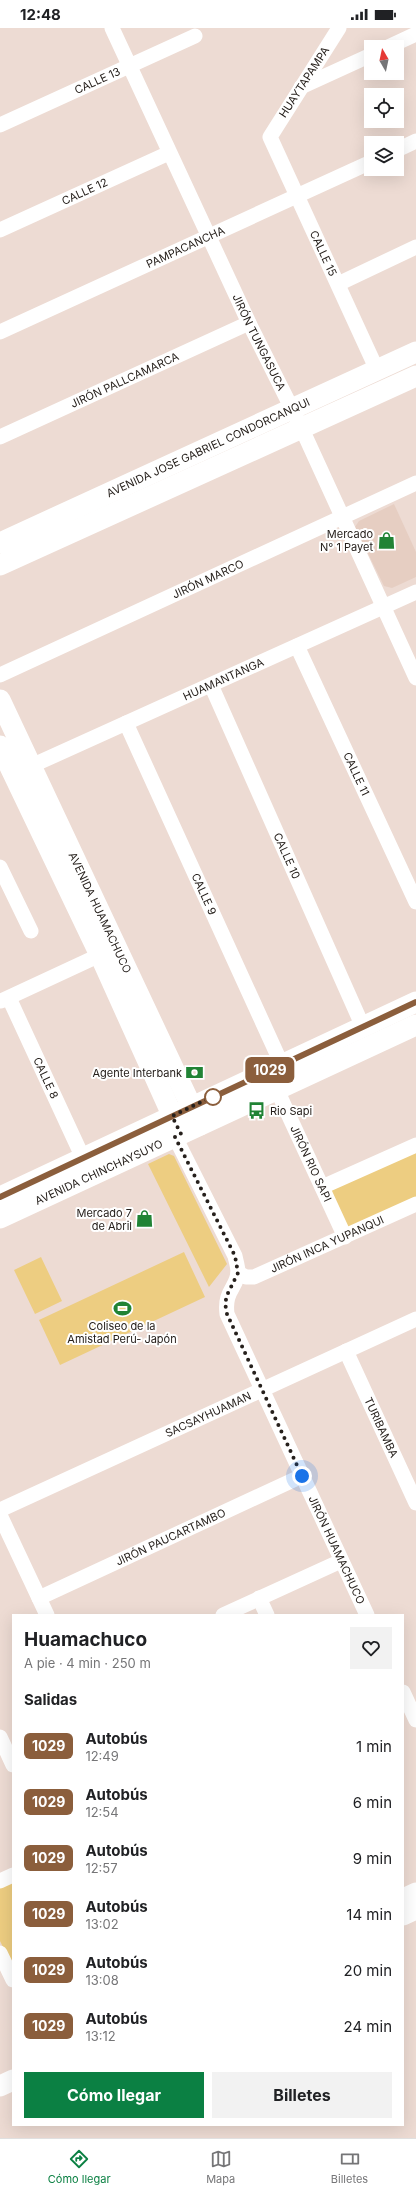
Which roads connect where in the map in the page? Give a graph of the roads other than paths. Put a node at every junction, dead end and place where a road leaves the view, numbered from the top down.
1 (112, 28) edge
2 (339, 28) edge
3 (416, 34) edge
4 (195, 36) dead end
5 (403, 40) edge
6 (364, 58) edge
7 (129, 66) junction
8 (300, 87) junction
9 (0, 125) edge
10 (270, 137) joint
11 (416, 141) edge
12 (404, 147) edge
13 (169, 153) junction
14 (364, 165) edge
15 (298, 197) junction
16 (0, 230) edge
17 (208, 237) junction
18 (416, 247) edge
19 (338, 284) junction
20 (248, 323) junction
21 (0, 332) edge
22 (416, 352) edge
23 (377, 370) junction
24 (416, 376) edge
25 (292, 410) junction
26 (302, 429) junction
27 (0, 437) edge
28 (416, 483) edge
29 (341, 518) junction
30 (0, 543) edge
31 (0, 565) edge
32 (416, 592) edge
33 (383, 607) junction
34 (297, 646) junction
35 (0, 675) edge
36 (416, 678) edge
37 (211, 685) junction
38 (0, 700) edge
39 (126, 723) junction
40 (0, 746) edge
41 (31, 766) junction
42 (0, 867) edge
43 (416, 902) edge
44 (31, 931) dead end
45 (100, 956) junction
46 (4, 1000) edge
47 (416, 1002) edge
48 (416, 1025) edge
49 (363, 1027) junction
50 (282, 1065) junction
51 (277, 1090) junction
52 (196, 1116) junction
53 (176, 1129) junction
54 (416, 1145) edge
55 (82, 1158) junction
56 (322, 1187) junction
57 (0, 1197) edge
58 (416, 1204) edge
59 (0, 1218) edge
60 (345, 1237) junction
61 (238, 1273) junction
62 (416, 1319) edge
63 (346, 1351) junction
64 (262, 1389) junction
65 (302, 1476) junction
66 (416, 1503) edge
67 (0, 1510) edge
68 (0, 1515) edge
69 (341, 1561) junction
70 (39, 1598) junction
71 (259, 1598) junction
72 (47, 1614) edge
73 (225, 1614) edge
74 (267, 1614) edge
75 (367, 1614) edge
76 (416, 1687) edge
77 (404, 1692) edge
78 (404, 1694) edge
79 (416, 1720) edge
80 (0, 1737) edge
81 (12, 1763) edge
82 (12, 1875) edge
83 (0, 1881) edge
84 (416, 1893) edge
85 (404, 1899) edge
86 (416, 1909) edge
87 (404, 1915) edge
88 (0, 1953) edge
89 (9, 1978) edge
90 (12, 2080) edge
91 (0, 2086) edge
92 (12, 2094) edge
93 (0, 2100) edge

1 - 7 street, JIRÓN TUNGASUCA
2 - 8 street, HUAYTAPAMPA
3 - 5 street
4 - 7 street, CALLE 13
6 - 8 street
7 - 9 street, CALLE 13
7 - 13 street, JIRÓN TUNGASUCA
8 - 10 street, HUAYTAPAMPA
10 - 15 street, CALLE 15
11 - 12 street
13 - 16 street, CALLE 12
13 - 17 street, JIRÓN TUNGASUCA
14 - 15 street, PAMPACANCHA
15 - 17 street, PAMPACANCHA
15 - 19 street, CALLE 15
17 - 20 street, JIRÓN TUNGASUCA
17 - 21 street, PAMPACANCHA
18 - 19 street
19 - 23 street, CALLE 15
20 - 25 street, JIRÓN TUNGASUCA
20 - 27 street, JIRÓN PALLCAMARCA
22 - 23 street, AVENIDA JOSE GABRIEL CONDORCANQUI
23 - 25 street, AVENIDA JOSE GABRIEL CONDORCANQUI
24 - 26 street, AVENIDA JOSE GABRIEL CONDORCANQUI
25 - 26 street, JIRÓN TUNGASUCA
25 - 30 street, AVENIDA JOSE GABRIEL CONDORCANQUI
26 - 29 street, JIRÓN TUNGASUCA
26 - 31 street, AVENIDA JOSE GABRIEL CONDORCANQUI
28 - 29 street, JIRÓN MARCO
29 - 33 street, JIRÓN TUNGASUCA
29 - 35 street, JIRÓN MARCO
32 - 33 street, HUAMANTANGA
33 - 34 street, HUAMANTANGA
33 - 36 street, JIRÓN TUNGASUCA
34 - 37 street, HUAMANTANGA
34 - 43 street, CALLE 11
37 - 39 street, HUAMANTANGA
37 - 49 street, CALLE 10
38 - 41 street, AVENIDA HUAMACHUCO
39 - 41 street, HUAMANTANGA
39 - 50 street, CALLE 9
40 - 45 street, AVENIDA HUAMACHUCO
41 - 52 street, AVENIDA HUAMACHUCO
42 - 44 street
45 - 46 street
45 - 53 street, AVENIDA HUAMACHUCO
46 - 55 street, CALLE 8
47 - 49 street, AVENIDA CHINCHAYSUYO
48 - 51 street, AVENIDA CHINCHAYSUYO
49 - 50 street, AVENIDA CHINCHAYSUYO
50 - 52 street, AVENIDA CHINCHAYSUYO
51 - 52 street, AVENIDA CHINCHAYSUYO
51 - 56 street, JIRÓN RIO SAPI
52 - 53 street, AVENIDA CHINCHAYSUYO
53 - 55 street, AVENIDA CHINCHAYSUYO
53 - 59 street, AVENIDA CHINCHAYSUYO
53 - 61 street
54 - 56 street
55 - 57 street, AVENIDA CHINCHAYSUYO
56 - 60 street, JIRÓN RIO SAPI
58 - 60 street, JIRÓN INCA YUPANQUI
60 - 61 street, JIRÓN INCA YUPANQUI
61 - 64 street, JIRÓN HUAMACHUCO
62 - 63 street, SACSAYHUAMAN
63 - 64 street, SACSAYHUAMAN
63 - 66 street, TURIBAMBA
64 - 65 street, JIRÓN HUAMACHUCO
64 - 67 street, SACSAYHUAMAN
65 - 69 street, JIRÓN HUAMACHUCO
65 - 70 street, JIRÓN PAUCARTAMBO
68 - 70 street
69 - 71 street
69 - 75 street, JIRÓN HUAMACHUCO
70 - 72 street
71 - 73 street
71 - 74 street
76 - 77 street
78 - 79 street
80 - 81 street
82 - 83 street
84 - 85 street
86 - 87 street
88 - 89 street
90 - 91 street
92 - 93 street

